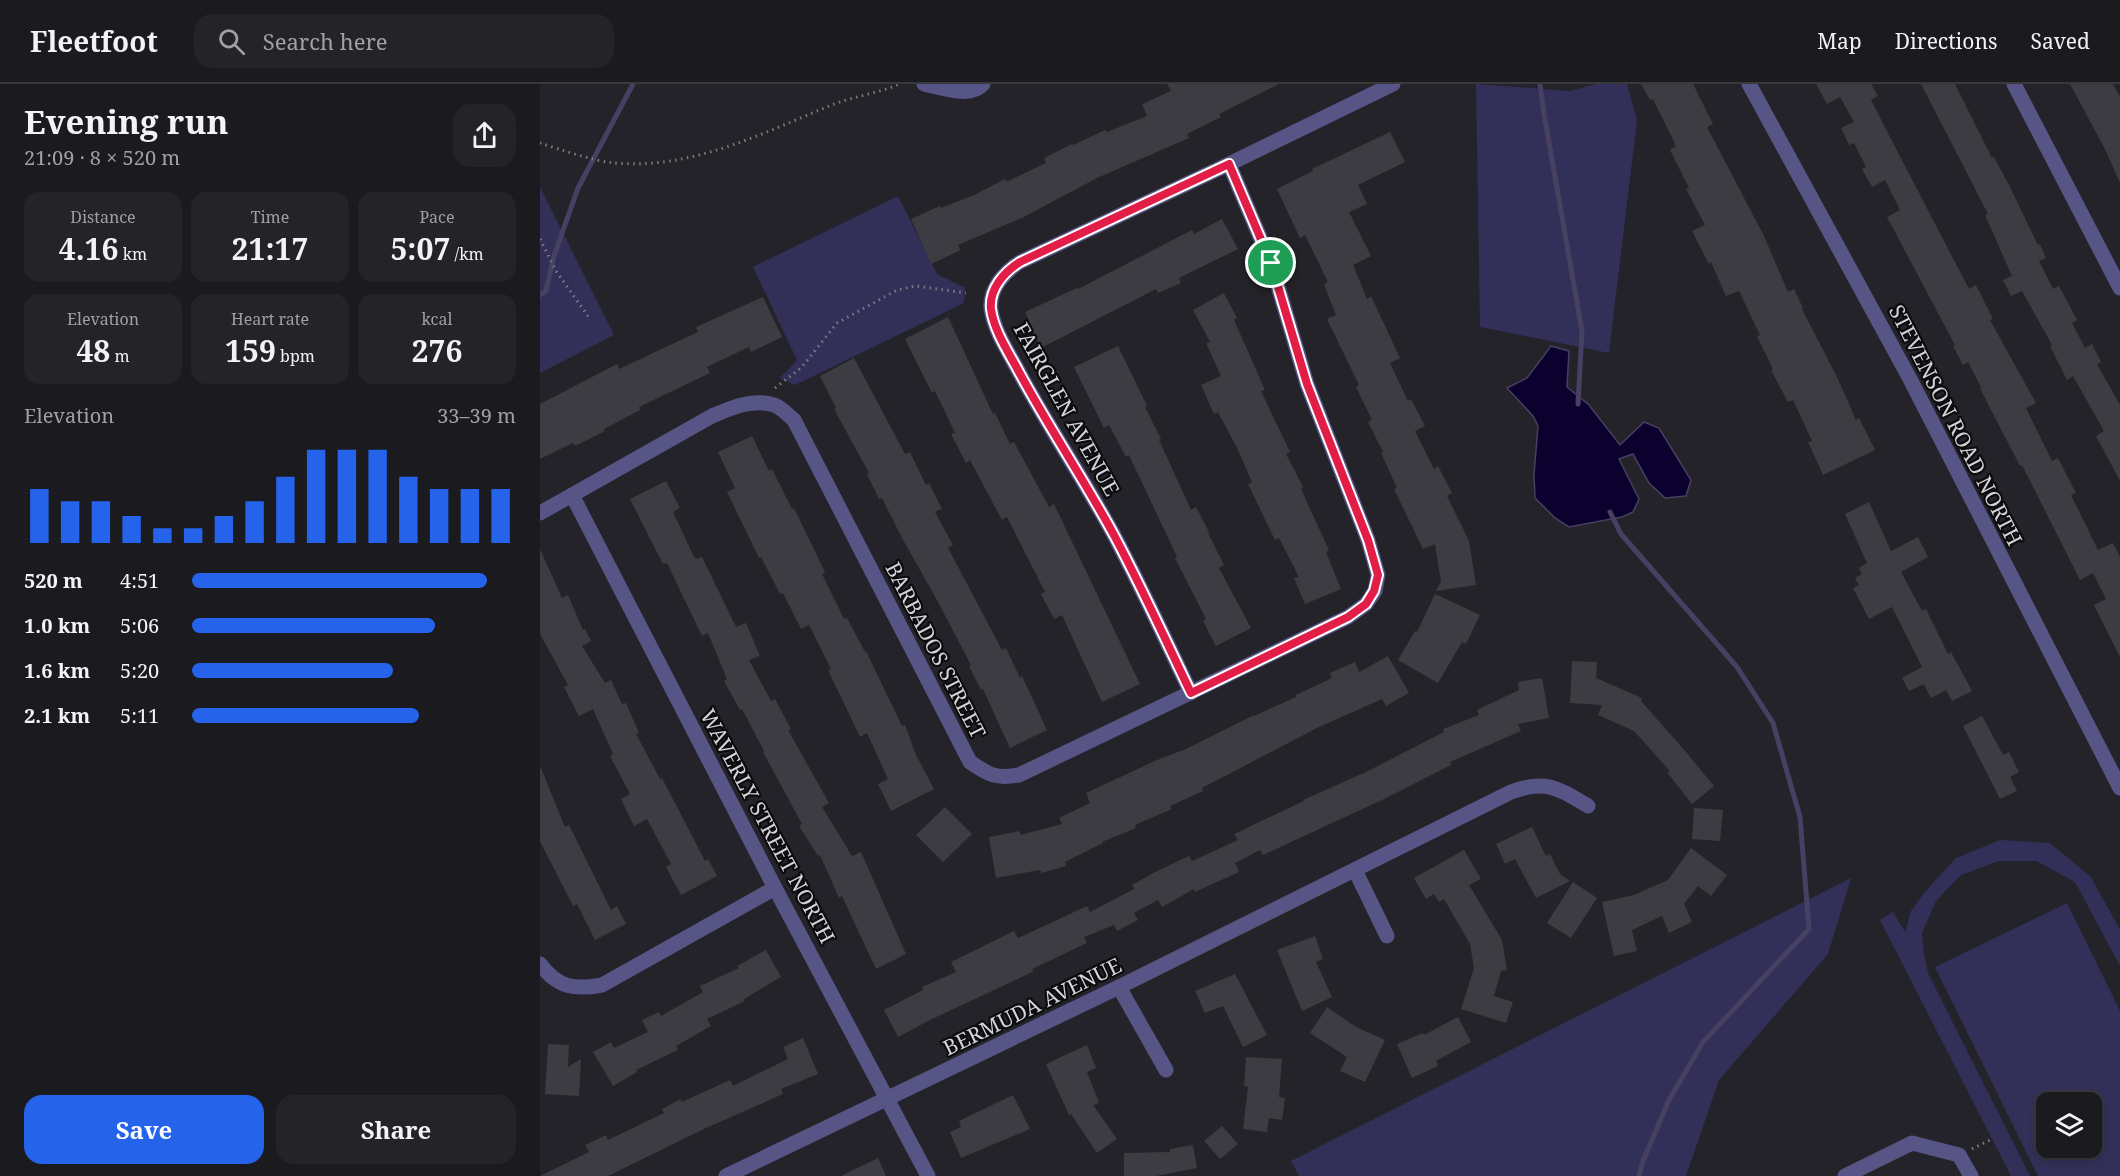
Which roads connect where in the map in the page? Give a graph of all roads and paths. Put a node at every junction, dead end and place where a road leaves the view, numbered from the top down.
1 (900, 84) edge
2 (924, 84) edge
3 (983, 84) edge
4 (1393, 84) edge
5 (1749, 84) edge
6 (2014, 84) edge
7 (540, 143) edge
8 (1229, 164) junction
9 (540, 239) edge
10 (2120, 288) edge
11 (966, 294) dead end
12 (590, 319) dead end
13 (756, 402) junction
14 (572, 495) junction
15 (540, 513) edge
16 (1191, 693) junction
17 (2120, 788) edge
18 (1588, 806) dead end
19 (1355, 870) junction
20 (775, 888) junction
21 (1387, 936) dead end
22 (540, 964) edge
23 (1119, 987) junction
24 (1166, 1070) dead end
25 (889, 1099) junction
26 (1992, 1139) dead end
27 (1981, 1144) dead end
28 (726, 1176) edge
29 (928, 1176) edge
30 (1845, 1176) edge
31 (1971, 1176) edge

1 - 7 path
2 - 3 street
4 - 8 street, FAIRGLEN AVENUE
5 - 17 street, STEVENSON ROAD NORTH
6 - 10 street
8 - 16 street, BARBADOS STREET
8 - 16 street, FAIRGLEN AVENUE
9 - 12 path
11 - 13 path
13 - 14 street
13 - 16 street, BARBADOS STREET
14 - 15 street
14 - 20 street, WAVERLY STREET NORTH
18 - 19 street, BERMUDA AVENUE
19 - 21 street
19 - 23 street, BERMUDA AVENUE
20 - 22 street
20 - 25 street, WAVERLY STREET NORTH
23 - 24 street
23 - 25 street, BERMUDA AVENUE
25 - 28 street, BERMUDA AVENUE
25 - 29 street, WAVERLY STREET NORTH
26 - 27 path
30 - 31 street

